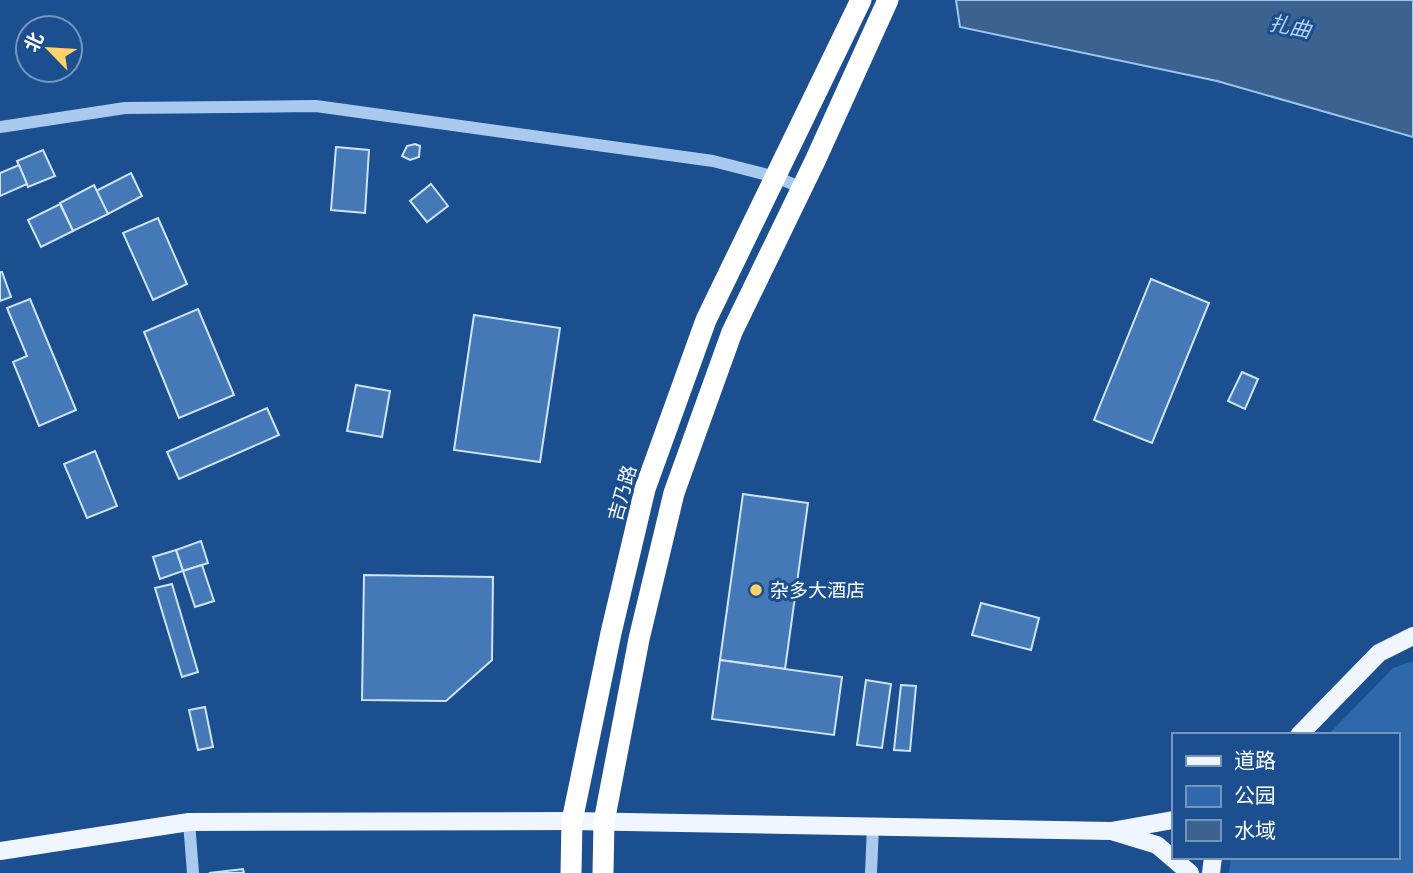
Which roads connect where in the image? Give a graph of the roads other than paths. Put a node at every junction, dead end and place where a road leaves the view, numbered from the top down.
1 (861, 0) edge
2 (888, 0) edge
3 (0, 128) edge
4 (776, 177) junction
5 (802, 188) junction
6 (1413, 636) edge
7 (1301, 733) edge
8 (1172, 820) edge
9 (572, 821) junction
10 (189, 822) junction
11 (604, 822) junction
12 (873, 826) junction
13 (1111, 831) junction
14 (0, 851) edge
15 (1172, 858) edge
16 (1174, 859) edge
17 (193, 873) edge
18 (571, 873) edge
19 (603, 873) edge
20 (871, 873) edge
21 (1190, 873) edge

1 - 4 highway, 吉乃路
2 - 5 highway
3 - 4 street
4 - 5 street
4 - 9 highway, 吉乃路
5 - 11 highway
6 - 7 main road
8 - 13 main road
9 - 10 main road
9 - 11 main road
9 - 18 highway, 吉乃路
10 - 14 main road
10 - 17 street
11 - 12 main road
11 - 19 highway
12 - 13 main road
12 - 20 street
13 - 15 main road
16 - 21 main road

